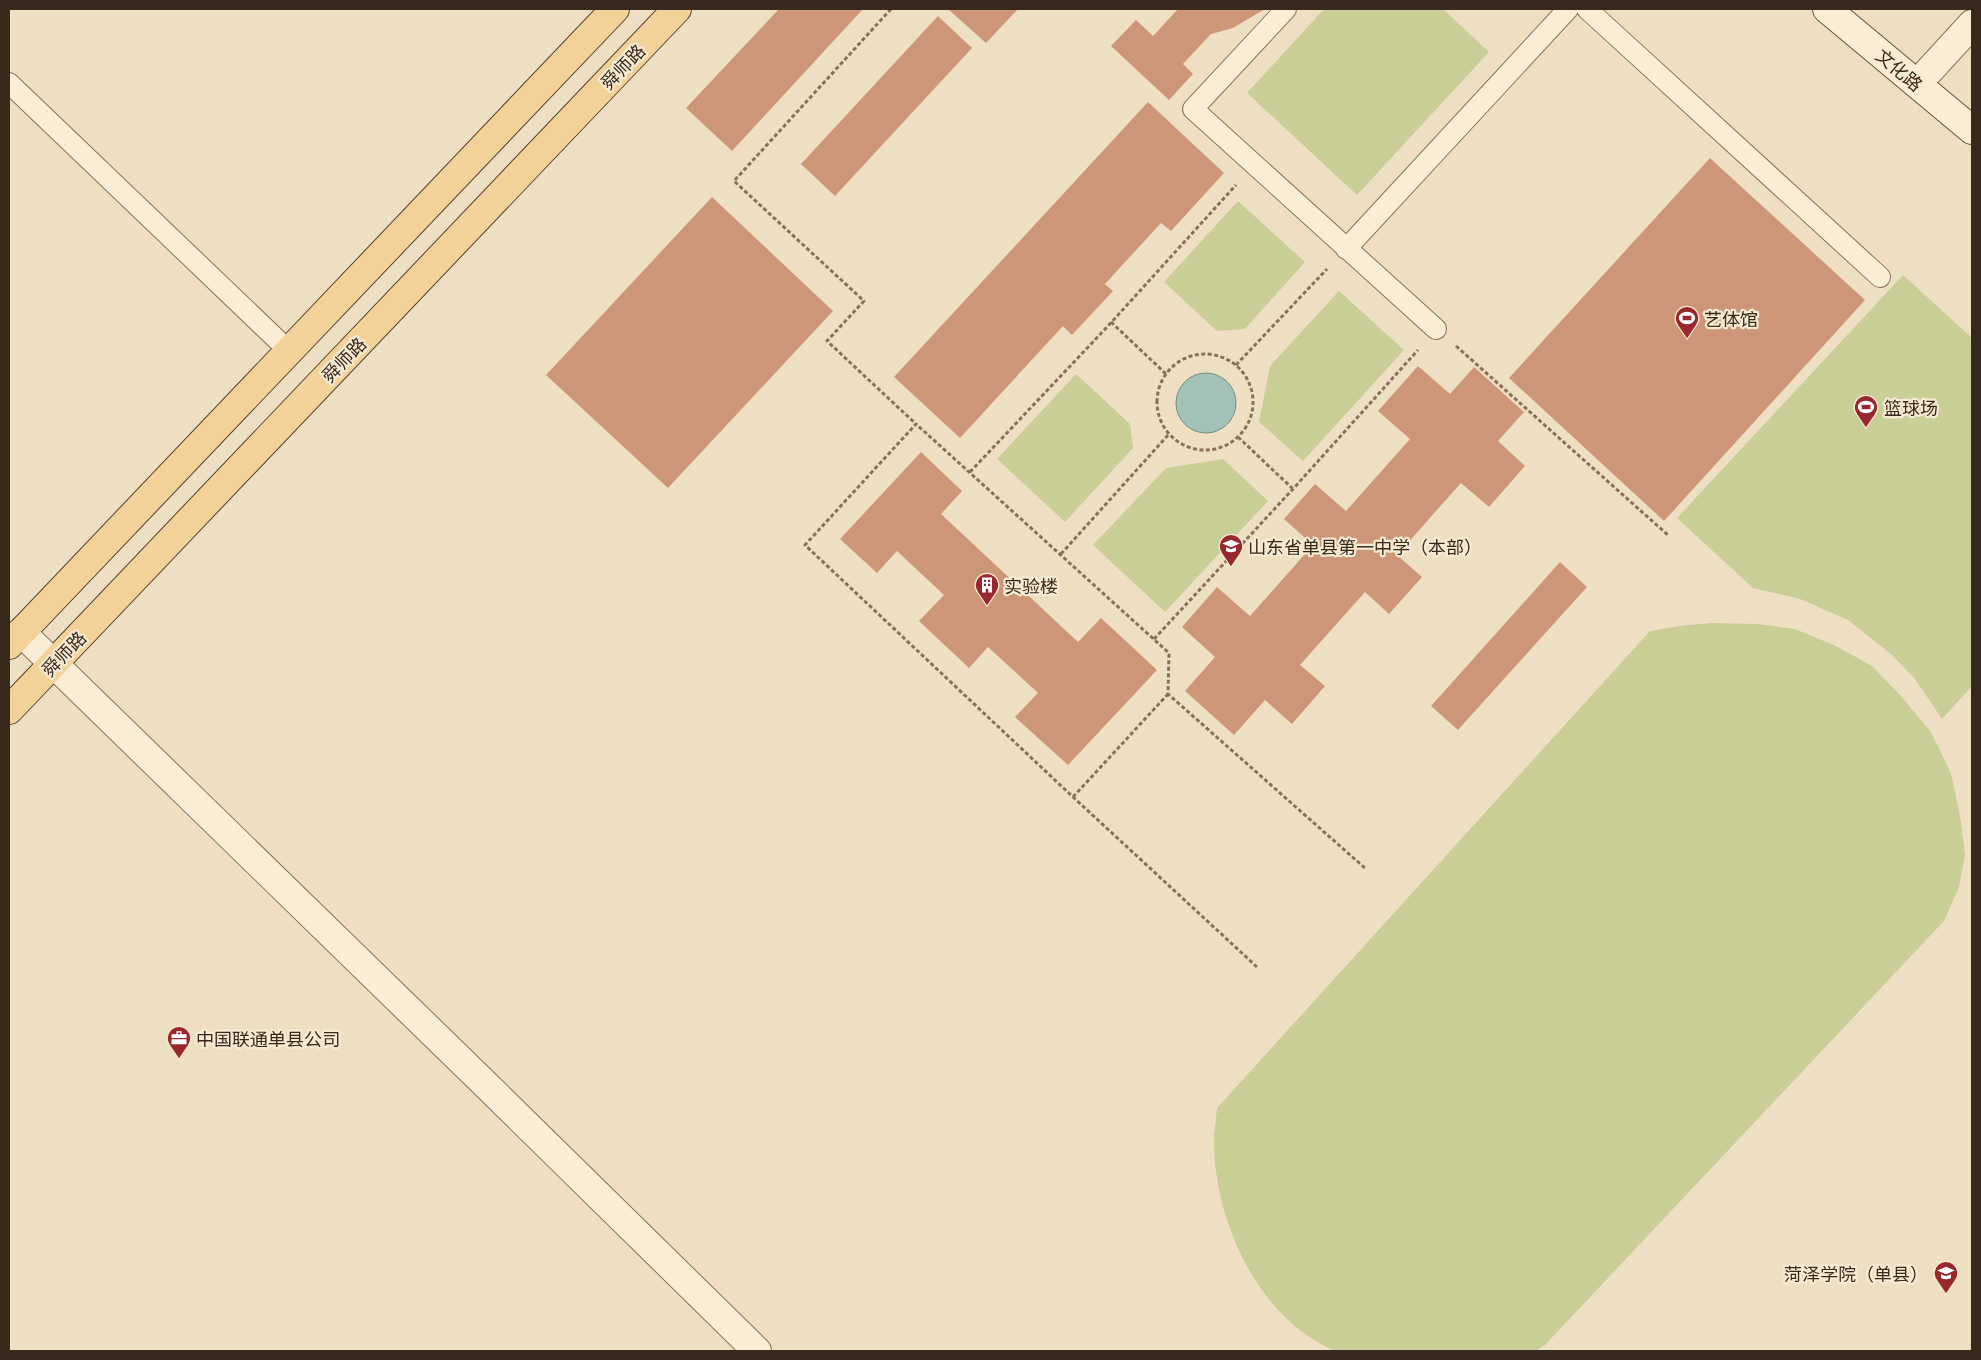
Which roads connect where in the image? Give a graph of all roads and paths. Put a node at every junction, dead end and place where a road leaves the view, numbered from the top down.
1 (614, 9) edge
2 (677, 9) edge
3 (891, 9) edge
4 (1286, 9) edge
5 (1568, 9) edge
6 (1587, 9) edge
7 (1827, 9) edge
8 (1972, 24) edge
9 (9, 83) edge
10 (1917, 84) junction
11 (1972, 130) edge
12 (1254, 165) junction
13 (1346, 249) joint
14 (1880, 277) dead end
15 (1111, 322) junction
16 (1436, 329) junction
17 (289, 350) junction
18 (1236, 365) junction
19 (1166, 374) junction
20 (916, 424) junction
21 (1169, 434) junction
22 (1238, 437) junction
23 (970, 472) junction
24 (1293, 489) junction
25 (1669, 536) dead end
26 (1061, 554) junction
27 (15, 639) edge
28 (1154, 639) junction
29 (53, 664) junction
30 (1168, 694) junction
31 (9, 710) edge
32 (1072, 798) junction
33 (1366, 869) dead end
34 (1257, 967) dead end
35 (757, 1351) edge

1 - 17 main road
2 - 29 main road, 舜师路
3 - 20 path
4 - 12 lane
5 - 13 lane
6 - 14 lane
7 - 10 street, 文化路
8 - 10 street
9 - 17 lane
10 - 11 street, 文化路
12 - 15 path
12 - 16 lane
13 - 18 path
15 - 19 path
15 - 23 path
16 - 24 path
16 - 25 path
17 - 27 main road
18 - 19 path
18 - 22 path
19 - 21 path
20 - 23 path
20 - 32 path
21 - 22 path
21 - 26 path
22 - 24 path
23 - 26 path
24 - 28 path
26 - 28 path
27 - 29 street
28 - 30 path
29 - 31 main road, 舜师路
29 - 35 street
30 - 32 path
30 - 33 path
32 - 34 path

